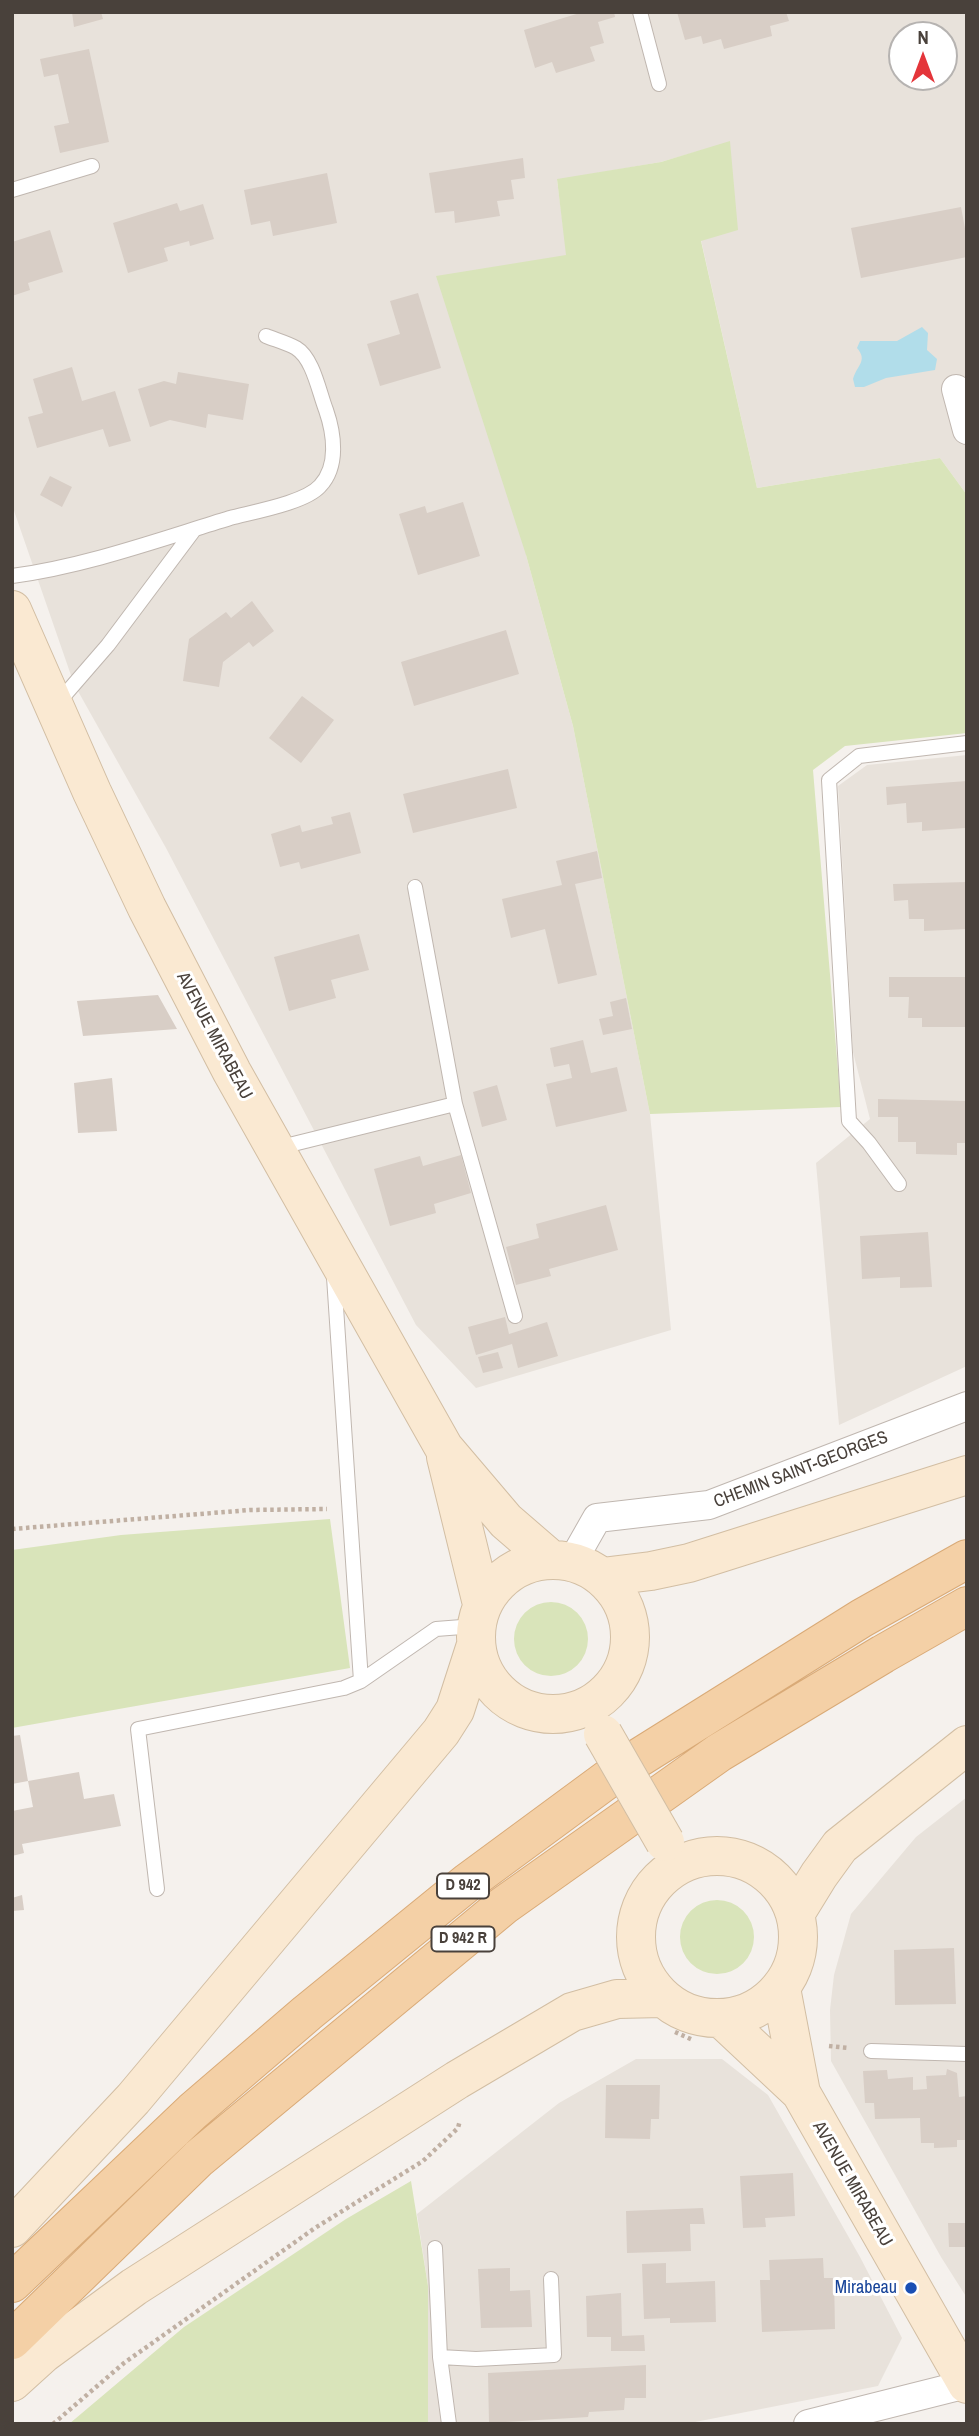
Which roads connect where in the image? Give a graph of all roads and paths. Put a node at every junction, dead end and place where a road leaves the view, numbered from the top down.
1 (640, 12) edge
2 (659, 84) dead end
3 (92, 166) dead end
4 (12, 190) edge
5 (266, 336) dead end
6 (956, 389) dead end
7 (967, 430) edge
8 (194, 530) junction
9 (12, 576) edge
10 (12, 610) edge
11 (55, 706) junction
12 (967, 743) edge
13 (415, 887) dead end
14 (455, 1104) junction
15 (275, 1149) junction
16 (899, 1184) dead end
17 (333, 1251) junction
18 (515, 1316) dead end
19 (967, 1406) edge
20 (444, 1448) junction
21 (967, 1475) edge
22 (348, 1509) junction
23 (12, 1529) edge
24 (967, 1559) edge
25 (575, 1566) junction
26 (967, 1606) edge
27 (477, 1626) junction
28 (361, 1681) junction
29 (595, 1721) junction
30 (967, 1745) edge
31 (671, 1854) junction
32 (157, 1889) dead end
33 (796, 1914) junction
34 (780, 1988) junction
35 (668, 2014) junction
36 (711, 2031) junction
37 (792, 2043) junction
38 (871, 2051) joint
39 (967, 2054) edge
40 (457, 2080) junction
41 (801, 2093) junction
42 (12, 2228) edge
43 (435, 2248) dead end
44 (551, 2279) dead end
45 (12, 2283) edge
46 (12, 2340) edge
47 (440, 2357) junction
48 (12, 2382) edge
49 (967, 2384) edge
50 (53, 2424) edge
51 (449, 2424) edge
52 (808, 2424) edge

1 - 2 lane
3 - 4 lane
5 - 8 lane
6 - 7 street
8 - 9 lane
8 - 11 lane
10 - 11 main road, AVENUE MIRABEAU
11 - 15 main road, AVENUE MIRABEAU
12 - 16 lane
13 - 14 lane
14 - 15 lane
14 - 18 lane
15 - 17 main road, AVENUE MIRABEAU
17 - 20 main road, AVENUE MIRABEAU
17 - 22 lane
19 - 25 street, CHEMIN SAINT-GEORGES
20 - 25 main road
20 - 27 main road
21 - 25 main road
22 - 23 path
22 - 28 lane
24 - 45 main road, D 942
25 - 27 main road
25 - 29 main road
26 - 46 main road, D 942 R
27 - 28 lane
27 - 29 main road
27 - 42 main road
28 - 32 lane
29 - 31 main road, bridge
30 - 33 main road
31 - 33 main road
31 - 35 main road
33 - 34 main road
34 - 36 main road
34 - 37 main road
35 - 36 path
35 - 36 main road
35 - 40 main road
36 - 41 main road
37 - 38 path
37 - 41 main road
38 - 39 lane
40 - 48 main road
40 - 50 path
41 - 49 main road, AVENUE MIRABEAU
43 - 47 lane
44 - 47 lane
47 - 51 lane
49 - 52 street

